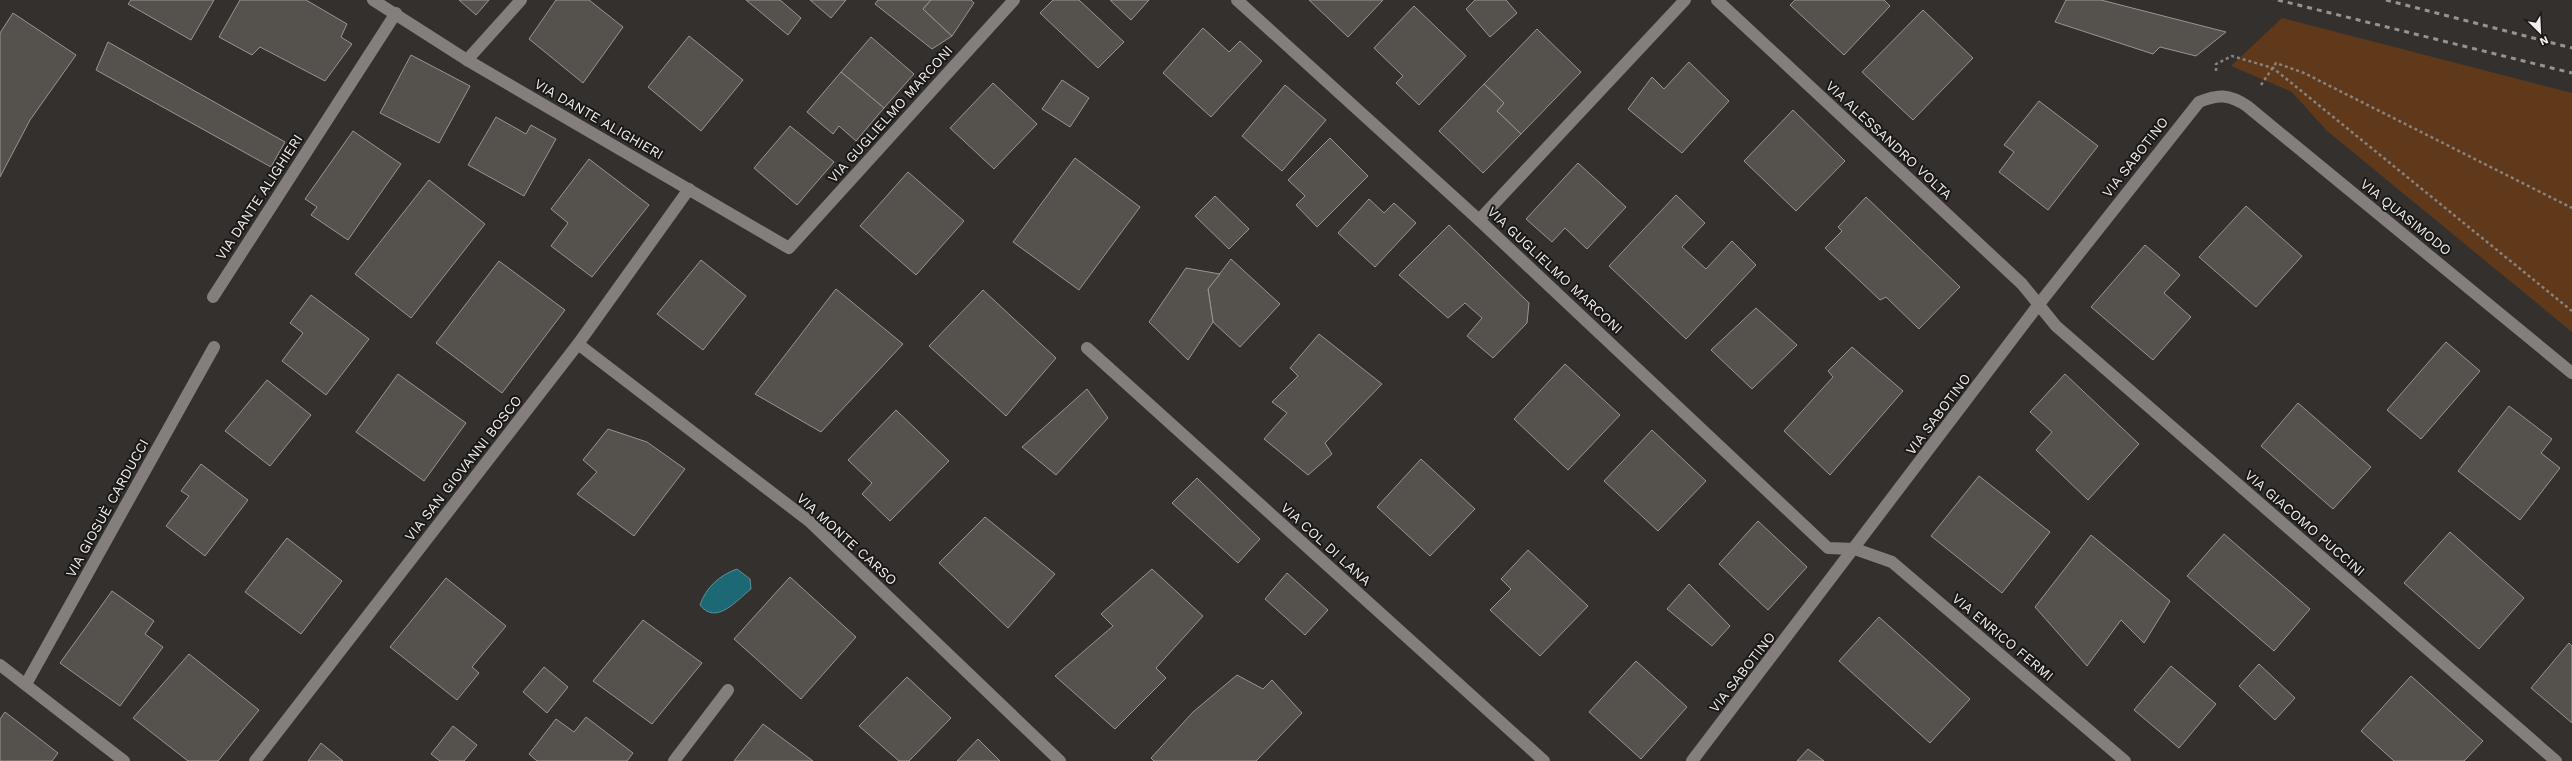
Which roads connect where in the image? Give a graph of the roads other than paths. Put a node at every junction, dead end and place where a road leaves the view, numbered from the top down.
1 (373, 0) edge
2 (522, 0) edge
3 (1014, 0) edge
4 (1237, 0) edge
5 (1686, 0) edge
6 (1717, 0) edge
7 (396, 13) junction
8 (467, 60) junction
9 (2216, 95) joint
10 (690, 189) junction
11 (1479, 220) junction
12 (789, 248) joint
13 (213, 297) dead end
14 (2039, 304) junction
15 (578, 344) junction
16 (214, 348) dead end
17 (1087, 348) dead end
18 (2572, 373) edge
19 (1855, 549) junction
20 (0, 665) edge
21 (26, 684) junction
22 (728, 690) dead end
23 (124, 761) edge
24 (255, 761) edge
25 (674, 761) edge
26 (1060, 761) edge
27 (1544, 761) edge
28 (1692, 761) edge
29 (2125, 761) edge
30 (2556, 761) edge

1 - 7 street, VIA DANTE ALIGHIERI
2 - 8 street
3 - 12 street, VIA GUGLIELMO MARCONI
4 - 11 street, VIA GUGLIELMO MARCONI
5 - 11 street
6 - 14 street, VIA ALESSANDRO VOLTA
7 - 8 street, VIA DANTE ALIGHIERI
7 - 13 street, VIA DANTE ALIGHIERI
8 - 10 street, VIA DANTE ALIGHIERI
9 - 14 street, VIA SABOTINO
9 - 18 street, VIA QUASIMODO
10 - 12 street, VIA DANTE ALIGHIERI
10 - 15 street, VIA SAN GIOVANNI BOSCO
11 - 19 street, VIA GUGLIELMO MARCONI
14 - 19 street, VIA SABOTINO
14 - 30 street, VIA GIACOMO PUCCINI
15 - 24 street, VIA SAN GIOVANNI BOSCO
15 - 26 street, VIA MONTE CARSO
16 - 21 street, VIA GIOSUÈ CARDUCCI
17 - 27 street, VIA COL DI LANA
19 - 28 street, VIA SABOTINO
19 - 29 street, VIA ENRICO FERMI
20 - 21 street
21 - 23 street
22 - 25 street

